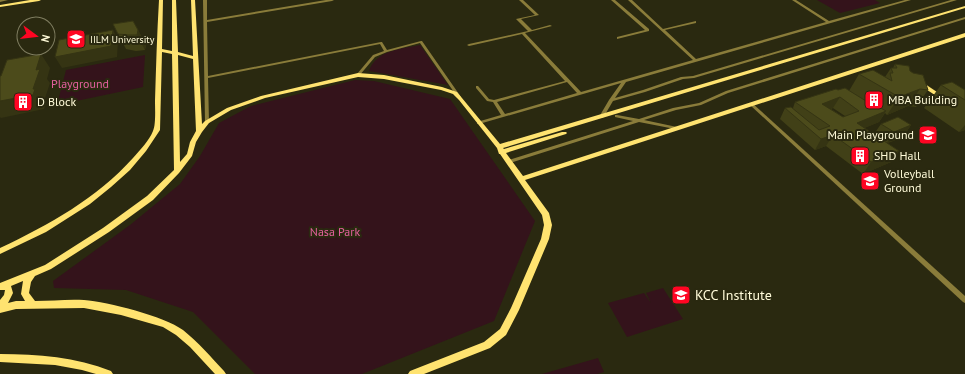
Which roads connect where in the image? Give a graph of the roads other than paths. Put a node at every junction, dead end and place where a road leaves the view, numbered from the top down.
1 (6, 0) edge
2 (39, 0) edge
3 (161, 0) edge
4 (174, 0) edge
5 (193, 0) edge
6 (205, 0) edge
7 (332, 0) edge
8 (521, 0) edge
9 (613, 0) edge
10 (630, 0) edge
11 (794, 0) edge
12 (909, 0) edge
13 (955, 0) edge
14 (0, 1) edge
15 (318, 1) edge
16 (0, 6) edge
17 (965, 7) edge
18 (965, 11) edge
19 (649, 17) junction
20 (965, 18) edge
21 (637, 20) junction
22 (206, 21) junction
23 (695, 22) dead end
24 (828, 22) junction
25 (550, 26) dead end
26 (662, 30) junction
27 (531, 31) junction
28 (523, 33) junction
29 (965, 35) edge
30 (618, 38) dead end
31 (469, 45) dead end
32 (161, 50) junction
33 (386, 51) junction
34 (174, 52) junction
35 (196, 58) junction
36 (696, 61) junction
37 (885, 61) junction
38 (892, 65) dead end
39 (358, 75) junction
40 (206, 77) junction
41 (912, 78) edge
42 (568, 81) junction
43 (624, 82) junction
44 (477, 87) dead end
45 (580, 94) junction
46 (461, 99) junction
47 (611, 100) junction
48 (494, 101) junction
49 (751, 104) junction
50 (952, 104) edge
51 (504, 116) junction
52 (601, 116) junction
53 (618, 116) junction
54 (639, 121) junction
55 (207, 122) junction
56 (479, 123) junction
57 (675, 128) junction
58 (199, 132) junction
59 (500, 150) junction
60 (508, 162) junction
61 (176, 171) junction
62 (521, 179) junction
63 (0, 251) edge
64 (32, 274) junction
65 (1, 287) edge
66 (965, 300) edge
67 (0, 305) edge
68 (33, 305) junction
69 (0, 309) edge
70 (0, 358) edge
71 (108, 374) edge
72 (221, 374) edge
73 (413, 374) edge

1 - 14 street
2 - 16 street
3 - 32 street
4 - 34 street
5 - 35 street
6 - 22 street
7 - 15 street
8 - 27 street
9 - 21 street
10 - 19 street
11 - 24 street
12 - 24 street
13 - 47 street
15 - 22 street
17 - 52 street
18 - 53 street
19 - 21 street
19 - 26 street
20 - 54 street
21 - 30 street
22 - 40 street
23 - 26 street
24 - 36 street
25 - 27 street
26 - 36 street
27 - 28 street
28 - 31 street
28 - 42 street
29 - 37 street
32 - 34 street
32 - 63 street
33 - 39 street
33 - 40 street
33 - 46 street
34 - 35 street
34 - 61 street
35 - 58 street
36 - 43 street
37 - 38 street
37 - 49 street
39 - 46 street
39 - 55 street
40 - 55 street
41 - 50 street
42 - 45 street
42 - 48 street
43 - 45 street
43 - 47 street
44 - 48 street
45 - 51 street
46 - 56 street
47 - 52 street
48 - 51 street
49 - 57 street
49 - 66 street
51 - 56 street
52 - 59 street
53 - 54 street
53 - 59 street
54 - 57 street
54 - 60 street
55 - 58 street
56 - 59 street
57 - 62 street
58 - 61 street
59 - 60 street
60 - 62 street
61 - 64 street
62 - 73 street
64 - 65 street
64 - 68 street
65 - 67 street
68 - 69 street
68 - 72 street
70 - 71 street

